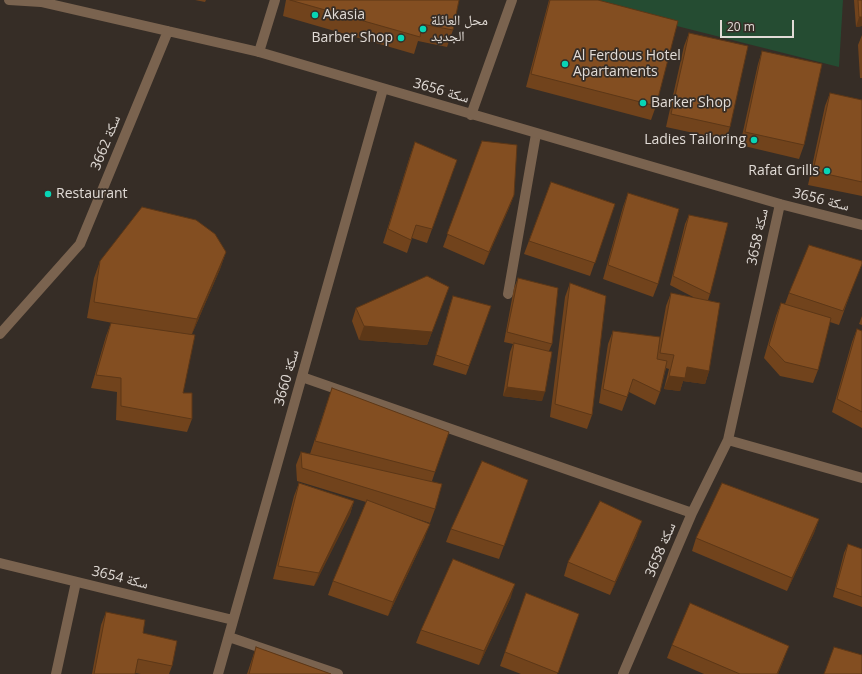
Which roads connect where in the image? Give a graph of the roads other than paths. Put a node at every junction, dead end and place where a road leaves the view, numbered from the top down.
1 (9, 0) edge
2 (275, 0) edge
3 (512, 0) edge
4 (168, 31) junction
5 (259, 52) junction
6 (383, 88) junction
7 (471, 115) junction
8 (536, 134) junction
9 (780, 204) junction
10 (862, 225) edge
11 (508, 294) dead end
12 (0, 334) edge
13 (302, 377) junction
14 (728, 440) junction
15 (862, 478) edge
16 (692, 513) junction
17 (0, 563) edge
18 (76, 582) junction
19 (233, 620) junction
20 (228, 637) junction
21 (56, 674) edge
22 (218, 674) edge
23 (338, 674) edge
24 (623, 674) edge

1 - 4 street, سكة 3656
2 - 5 street
3 - 7 street
4 - 5 street, سكة 3656
4 - 12 street, سكة 3662
5 - 6 street, سكة 3656
6 - 7 street, سكة 3656
6 - 13 street, سكة 3660
7 - 8 street, سكة 3656
8 - 9 street, سكة 3656
8 - 11 street
9 - 10 street, سكة 3656
9 - 14 street, سكة 3658
13 - 16 street
13 - 19 street, سكة 3660
14 - 15 street
14 - 16 street, سكة 3658
16 - 24 street, سكة 3658
17 - 18 street, سكة 3654
18 - 19 street, سكة 3654
18 - 21 street
19 - 20 street, سكة 3660
20 - 22 street, سكة 3660
20 - 23 street

